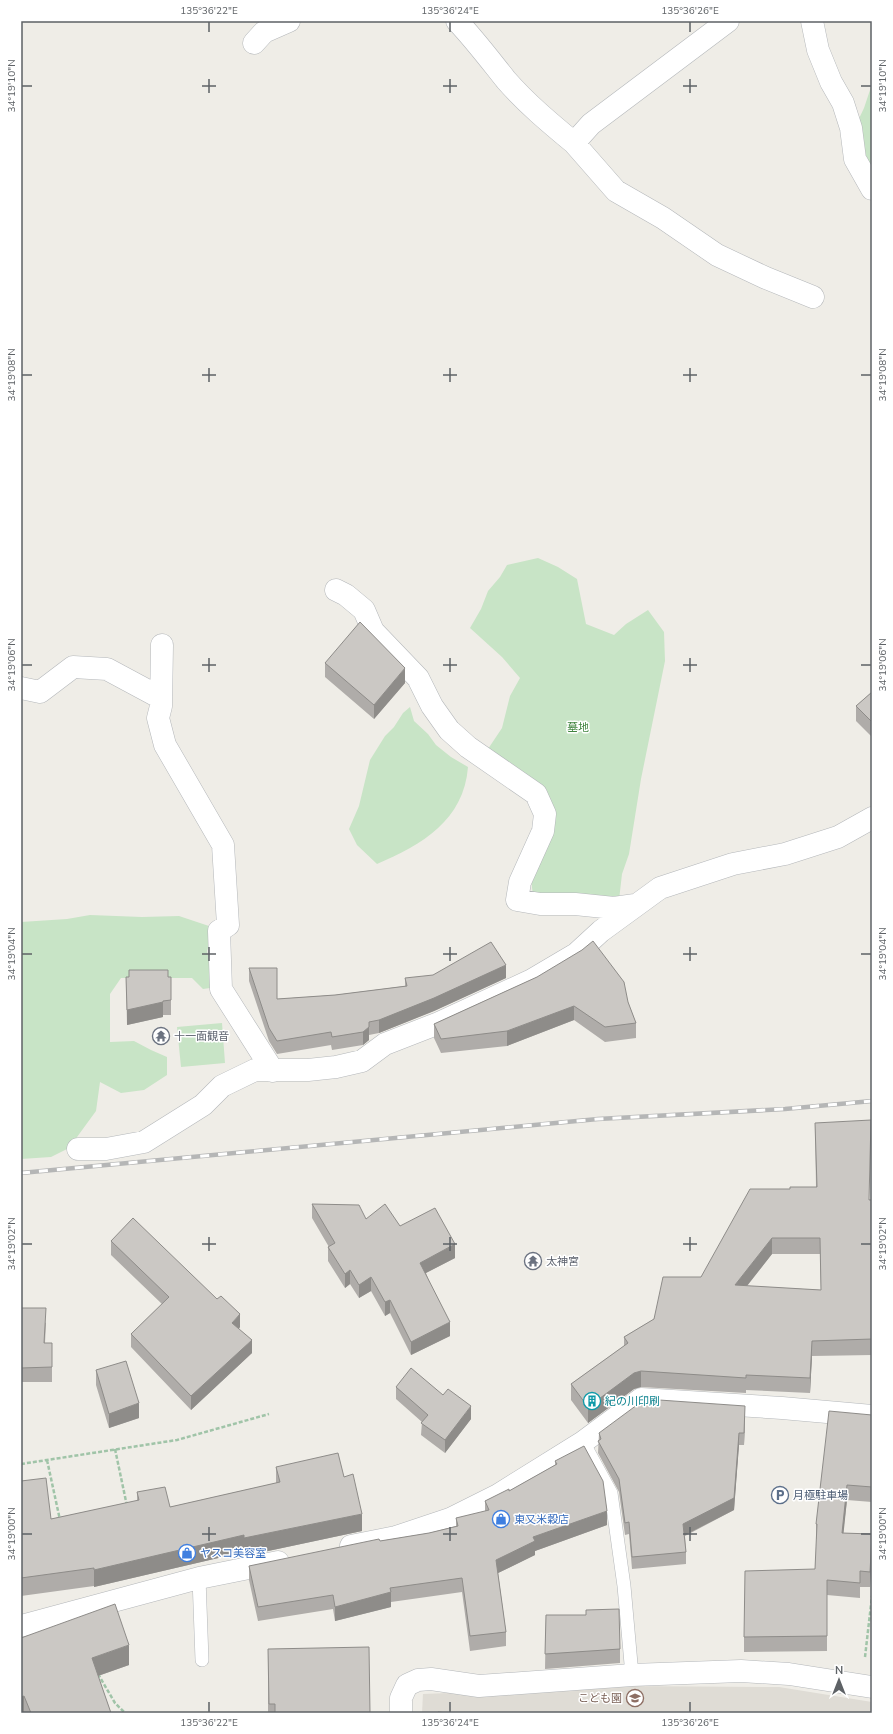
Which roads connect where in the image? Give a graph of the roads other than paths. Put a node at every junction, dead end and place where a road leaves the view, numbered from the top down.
1 (289, 21) edge
2 (457, 21) edge
3 (728, 21) edge
4 (812, 21) edge
5 (254, 43) dead end
6 (574, 143) junction
7 (872, 190) edge
8 (813, 298) dead end
9 (336, 590) dead end
10 (162, 645) dead end
11 (21, 688) edge
12 (161, 698) junction
13 (872, 818) edge
14 (635, 905) junction
15 (273, 1070) junction
16 (78, 1149) dead end
17 (872, 1416) edge
18 (583, 1442) junction
19 (328, 1551) edge
20 (298, 1557) edge
21 (200, 1578) junction
22 (21, 1626) edge
23 (202, 1660) dead end
24 (632, 1675) junction
25 (867, 1686) edge
26 (401, 1713) edge

1 - 5 street
2 - 6 street
3 - 6 street
4 - 7 street
6 - 8 street
9 - 14 street
10 - 12 street
11 - 12 street
12 - 15 street
13 - 14 street
14 - 15 street
15 - 16 street
17 - 18 street
18 - 19 street
18 - 24 lane
20 - 21 street
21 - 22 street
21 - 23 lane
24 - 25 street
24 - 26 street

